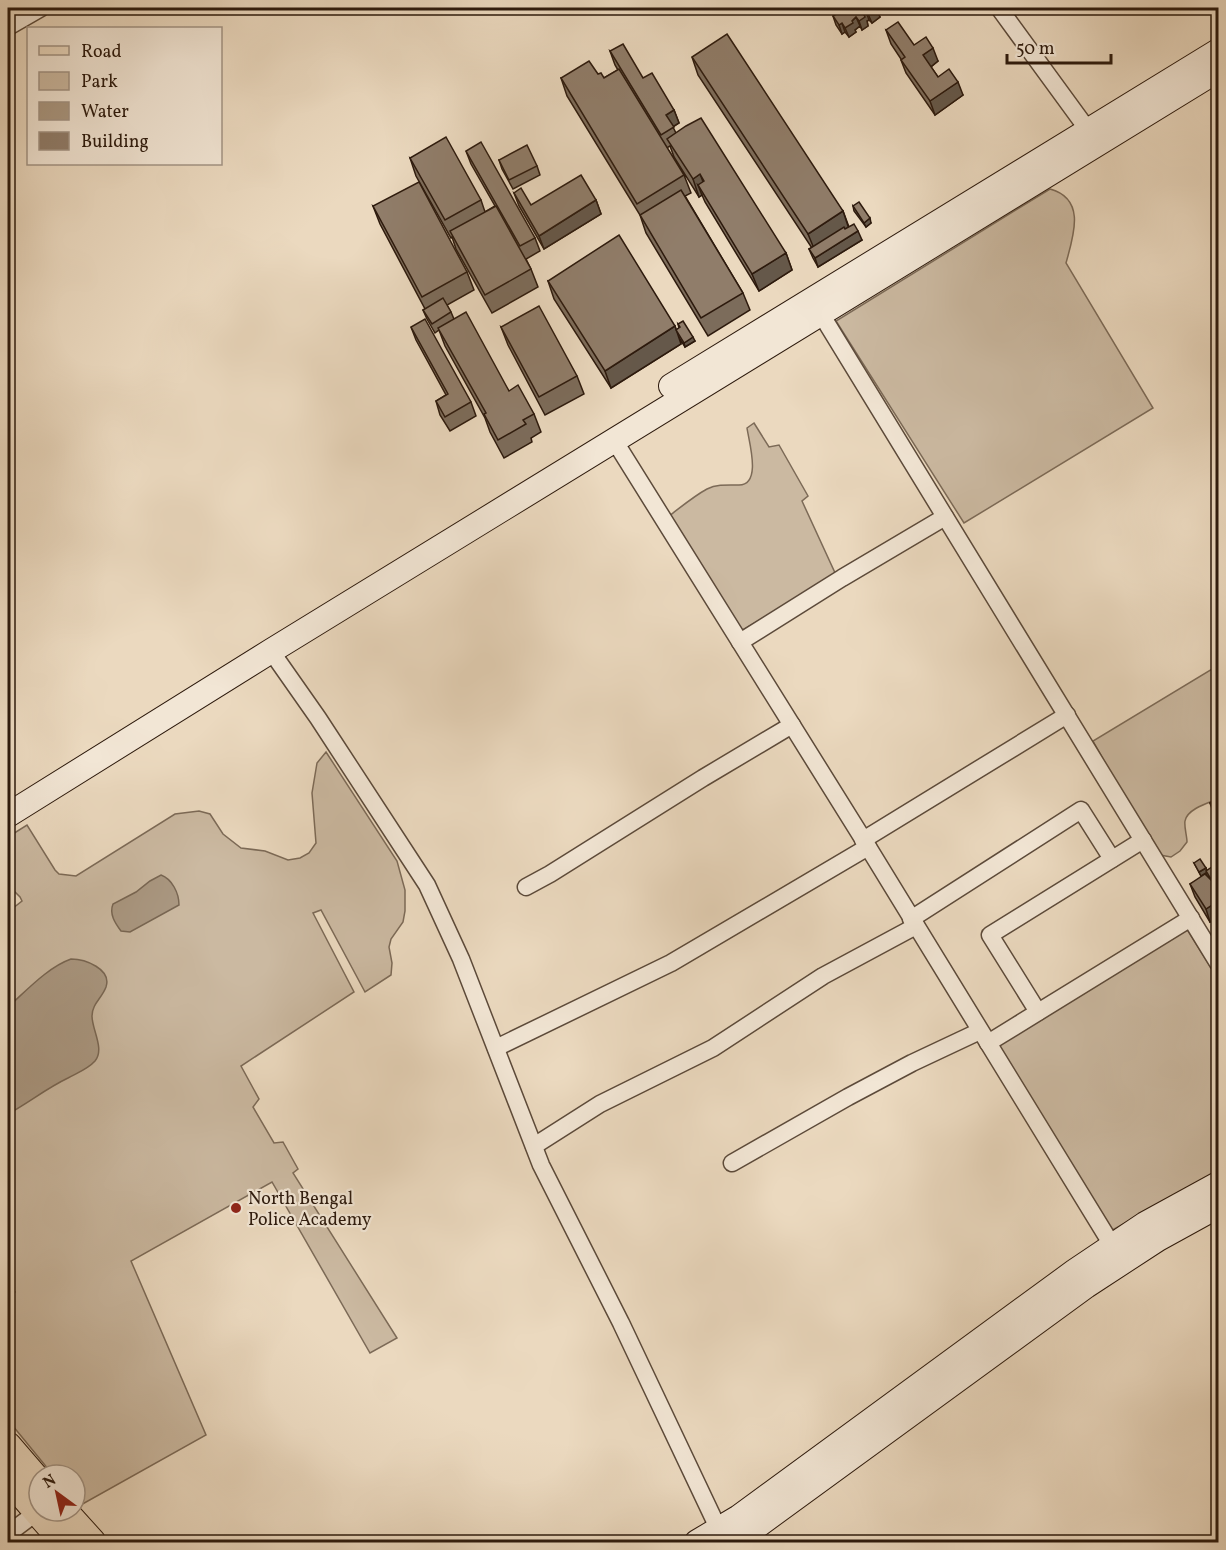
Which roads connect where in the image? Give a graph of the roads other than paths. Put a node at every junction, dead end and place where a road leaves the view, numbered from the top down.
1 (41, 8) edge
2 (999, 8) edge
3 (8, 27) edge
4 (1218, 51) edge
5 (1218, 70) edge
6 (1092, 137) junction
7 (816, 306) junction
8 (614, 440) junction
9 (945, 517) junction
10 (740, 642) junction
11 (271, 651) junction
12 (1067, 716) junction
13 (792, 725) junction
14 (8, 796) edge
15 (8, 815) edge
16 (1143, 840) junction
17 (865, 843) junction
18 (1112, 859) junction
19 (526, 887) dead end
20 (1191, 918) junction
21 (914, 922) junction
22 (1218, 963) edge
23 (1038, 1012) junction
24 (984, 1037) junction
25 (496, 1048) junction
26 (534, 1146) junction
27 (732, 1163) dead end
28 (1218, 1184) edge
29 (1218, 1206) edge
30 (1117, 1253) junction
31 (8, 1446) edge
32 (27, 1468) edge
33 (8, 1478) edge
34 (27, 1500) edge
35 (27, 1520) edge
36 (47, 1523) edge
37 (75, 1523) edge
38 (8, 1534) edge
39 (731, 1540) edge
40 (64, 1542) edge
41 (92, 1542) edge
42 (697, 1542) edge

1 - 3 street
2 - 6 street
4 - 6 street
5 - 6 street
6 - 7 street
7 - 8 street
7 - 9 street
7 - 14 street
8 - 10 street
8 - 11 street
9 - 10 street
9 - 12 street
10 - 13 street
11 - 15 street
11 - 25 street
12 - 16 street
12 - 17 street
13 - 17 street
13 - 19 street
16 - 18 street
16 - 20 street
17 - 21 street
17 - 25 street
18 - 21 street
18 - 23 street
20 - 22 street
20 - 23 street
21 - 24 street
21 - 26 street
23 - 24 street
24 - 27 street
24 - 30 street
25 - 26 street
26 - 39 street
28 - 30 street
29 - 30 street
30 - 39 street
31 - 32 main road
33 - 34 main road
35 - 38 street
36 - 40 main road
37 - 41 main road
39 - 42 street

